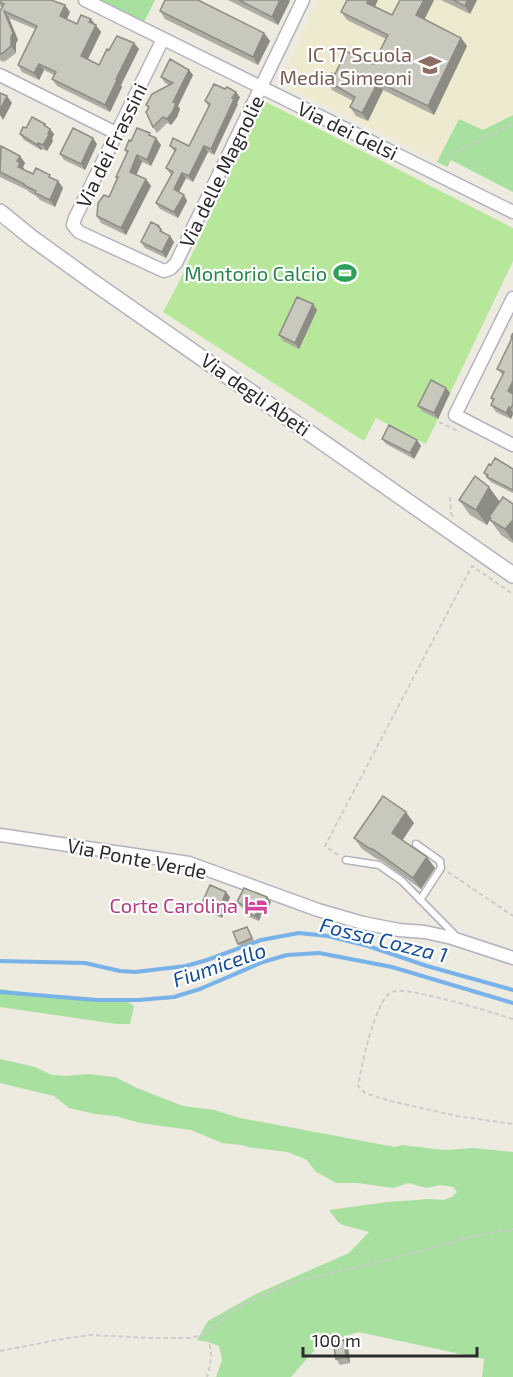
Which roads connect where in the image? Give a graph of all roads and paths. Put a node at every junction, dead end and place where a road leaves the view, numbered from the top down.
1 (85, 0) edge
2 (303, 0) edge
3 (164, 39) junction
4 (0, 75) edge
5 (261, 87) junction
6 (513, 124) edge
7 (116, 134) junction
8 (451, 160) dead end
9 (0, 212) edge
10 (513, 212) edge
11 (164, 271) joint
12 (513, 298) edge
13 (513, 444) edge
14 (513, 575) edge
15 (513, 594) edge
16 (0, 835) edge
17 (416, 844) dead end
18 (346, 860) joint
19 (441, 868) junction
20 (420, 900) junction
21 (513, 916) edge
22 (452, 938) junction
23 (513, 958) edge
24 (513, 1019) edge
25 (513, 1124) edge
26 (513, 1229) edge
27 (203, 1334) junction
28 (0, 1351) edge
29 (207, 1377) edge

1 - 3 street, Via dei Gelsi
2 - 5 street, Via delle Magnolie
3 - 5 street, Via dei Gelsi
3 - 7 street, Via dei Frassini
4 - 7 street
5 - 10 street, Via dei Gelsi
5 - 11 street, Via delle Magnolie
6 - 8 path
7 - 11 street, Via dei Frassini
9 - 14 street, Via degli Abeti
12 - 13 street
15 - 18 path
16 - 22 street, Via Ponte Verde
17 - 19 lane
18 - 20 lane
19 - 20 lane
19 - 21 path
20 - 22 lane
22 - 23 street, Via Ponte Verde
24 - 25 path
26 - 27 path
27 - 28 path
27 - 29 path

